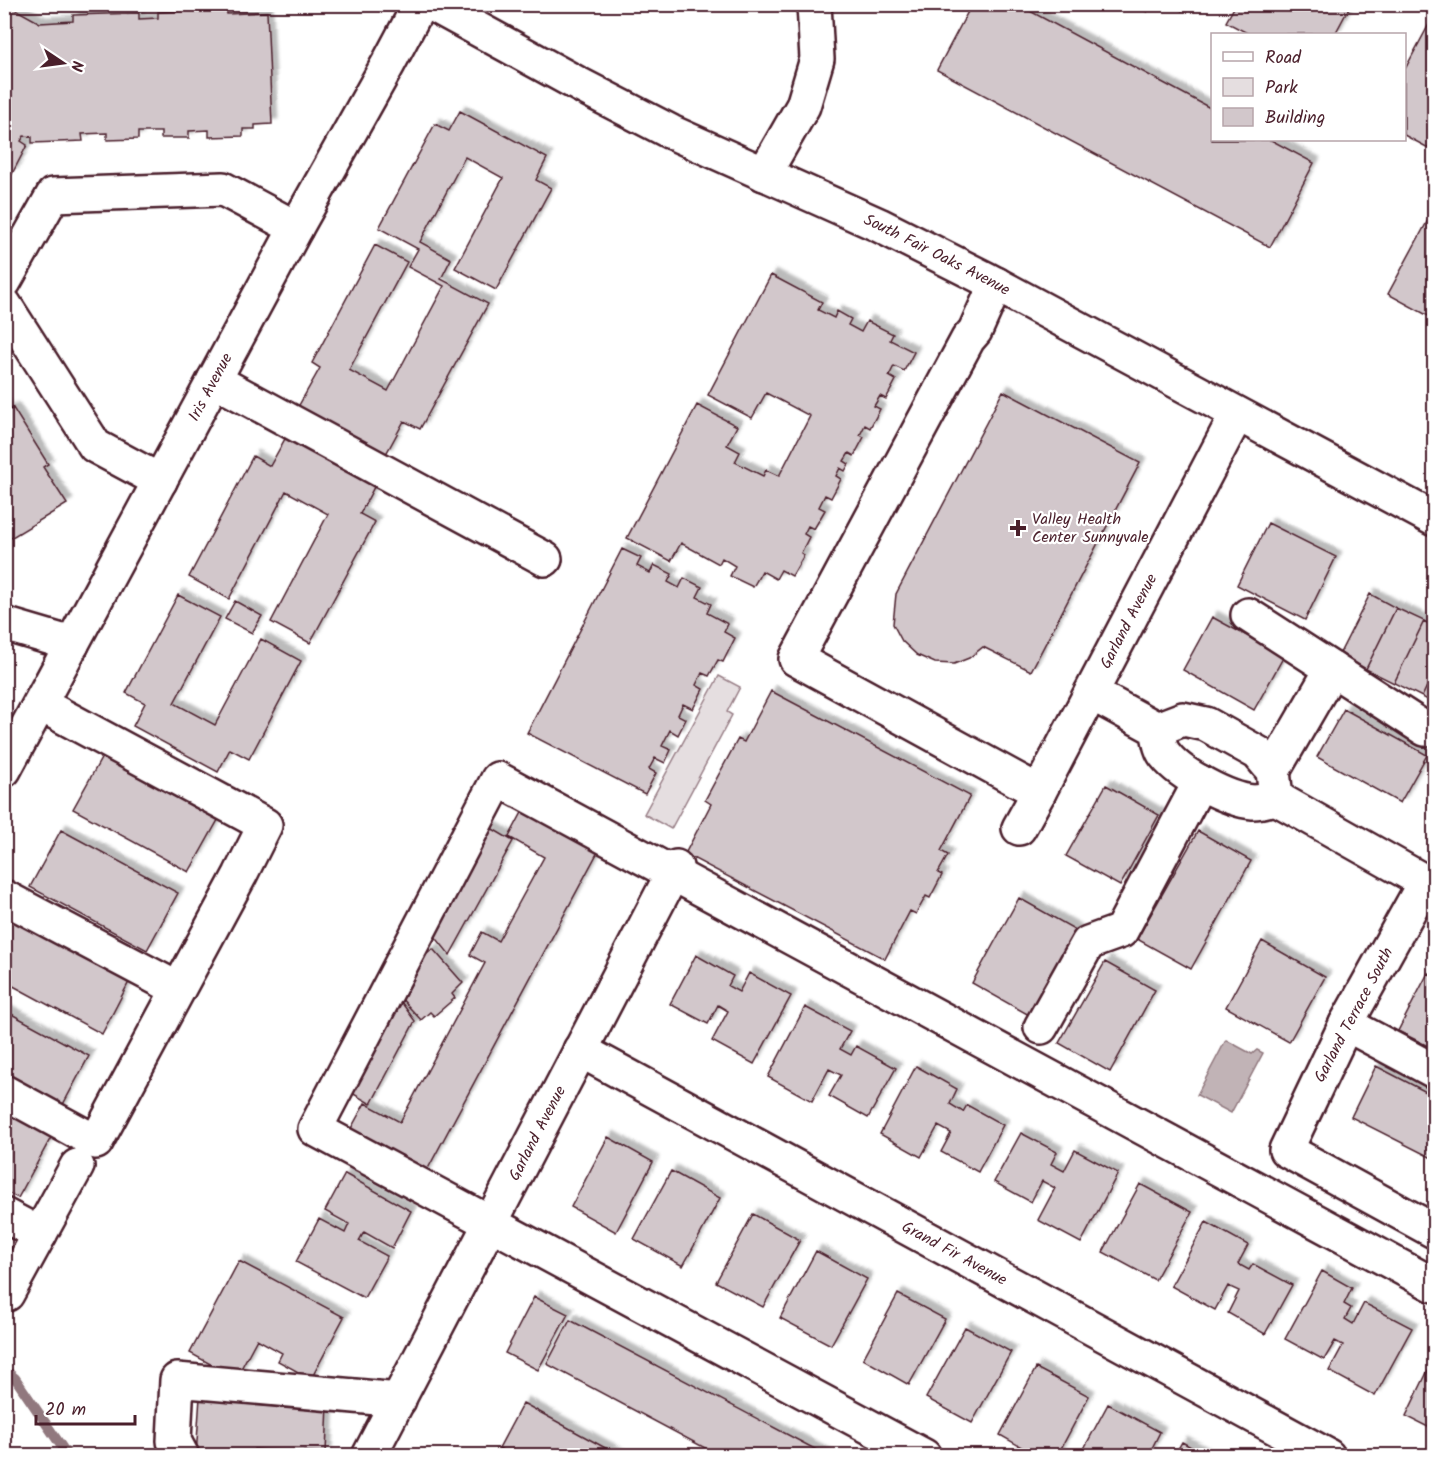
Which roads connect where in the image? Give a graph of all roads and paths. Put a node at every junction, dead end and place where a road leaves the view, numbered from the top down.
1 (420, 4) edge
2 (432, 4) edge
3 (814, 4) edge
4 (764, 174) junction
5 (296, 228) junction
6 (4, 282) edge
7 (996, 284) junction
8 (4, 304) edge
9 (214, 380) junction
10 (1237, 414) junction
11 (160, 481) junction
12 (1434, 519) edge
13 (545, 559) dead end
14 (1248, 615) dead end
15 (4, 624) edge
16 (72, 644) junction
17 (1332, 669) junction
18 (1091, 693) junction
19 (40, 704) junction
20 (1157, 729) junction
21 (1425, 729) dead end
22 (4, 770) edge
23 (1200, 782) junction
24 (1275, 785) junction
25 (1039, 792) junction
26 (1019, 828) dead end
27 (674, 870) junction
28 (1430, 884) edge
29 (4, 897) edge
30 (178, 989) junction
31 (1346, 1024) junction
32 (1041, 1027) dead end
33 (580, 1050) junction
34 (1434, 1071) edge
35 (4, 1092) edge
36 (87, 1154) junction
37 (4, 1215) edge
38 (491, 1223) junction
39 (1434, 1231) edge
40 (40, 1234) junction
41 (1434, 1285) edge
42 (7, 1294) dead end
43 (399, 1400) junction
44 (182, 1455) edge
45 (369, 1455) edge
46 (924, 1455) edge
47 (1328, 1455) edge

1 - 5 street, Iris Avenue
2 - 4 street, South Fair Oaks Avenue
3 - 4 street
4 - 7 street, South Fair Oaks Avenue
5 - 6 street
5 - 9 street, Iris Avenue
7 - 10 street, South Fair Oaks Avenue
7 - 25 street
8 - 11 street
9 - 11 street, Iris Avenue
9 - 13 street
10 - 12 street, South Fair Oaks Avenue
10 - 18 street, Garland Avenue
11 - 16 street, Iris Avenue
14 - 17 street
15 - 16 street
16 - 19 street, Iris Avenue
17 - 21 street
17 - 24 street
18 - 20 street
18 - 25 street, Garland Avenue
19 - 22 street, Iris Avenue
19 - 30 street
20 - 23 street
20 - 24 street
23 - 24 street
23 - 32 street
24 - 28 street
25 - 26 street, Garland Avenue
27 - 33 street, Garland Avenue
27 - 38 street
27 - 41 street
28 - 31 street, Garland Terrace South
29 - 30 street
30 - 36 street
31 - 34 street
31 - 39 street, Garland Terrace South
33 - 38 street, Garland Avenue
33 - 47 street, Grand Fir Avenue
35 - 36 street
36 - 40 street
37 - 40 street
38 - 43 street, Garland Avenue
38 - 46 street
40 - 42 street
43 - 44 street
43 - 45 street, Garland Avenue

